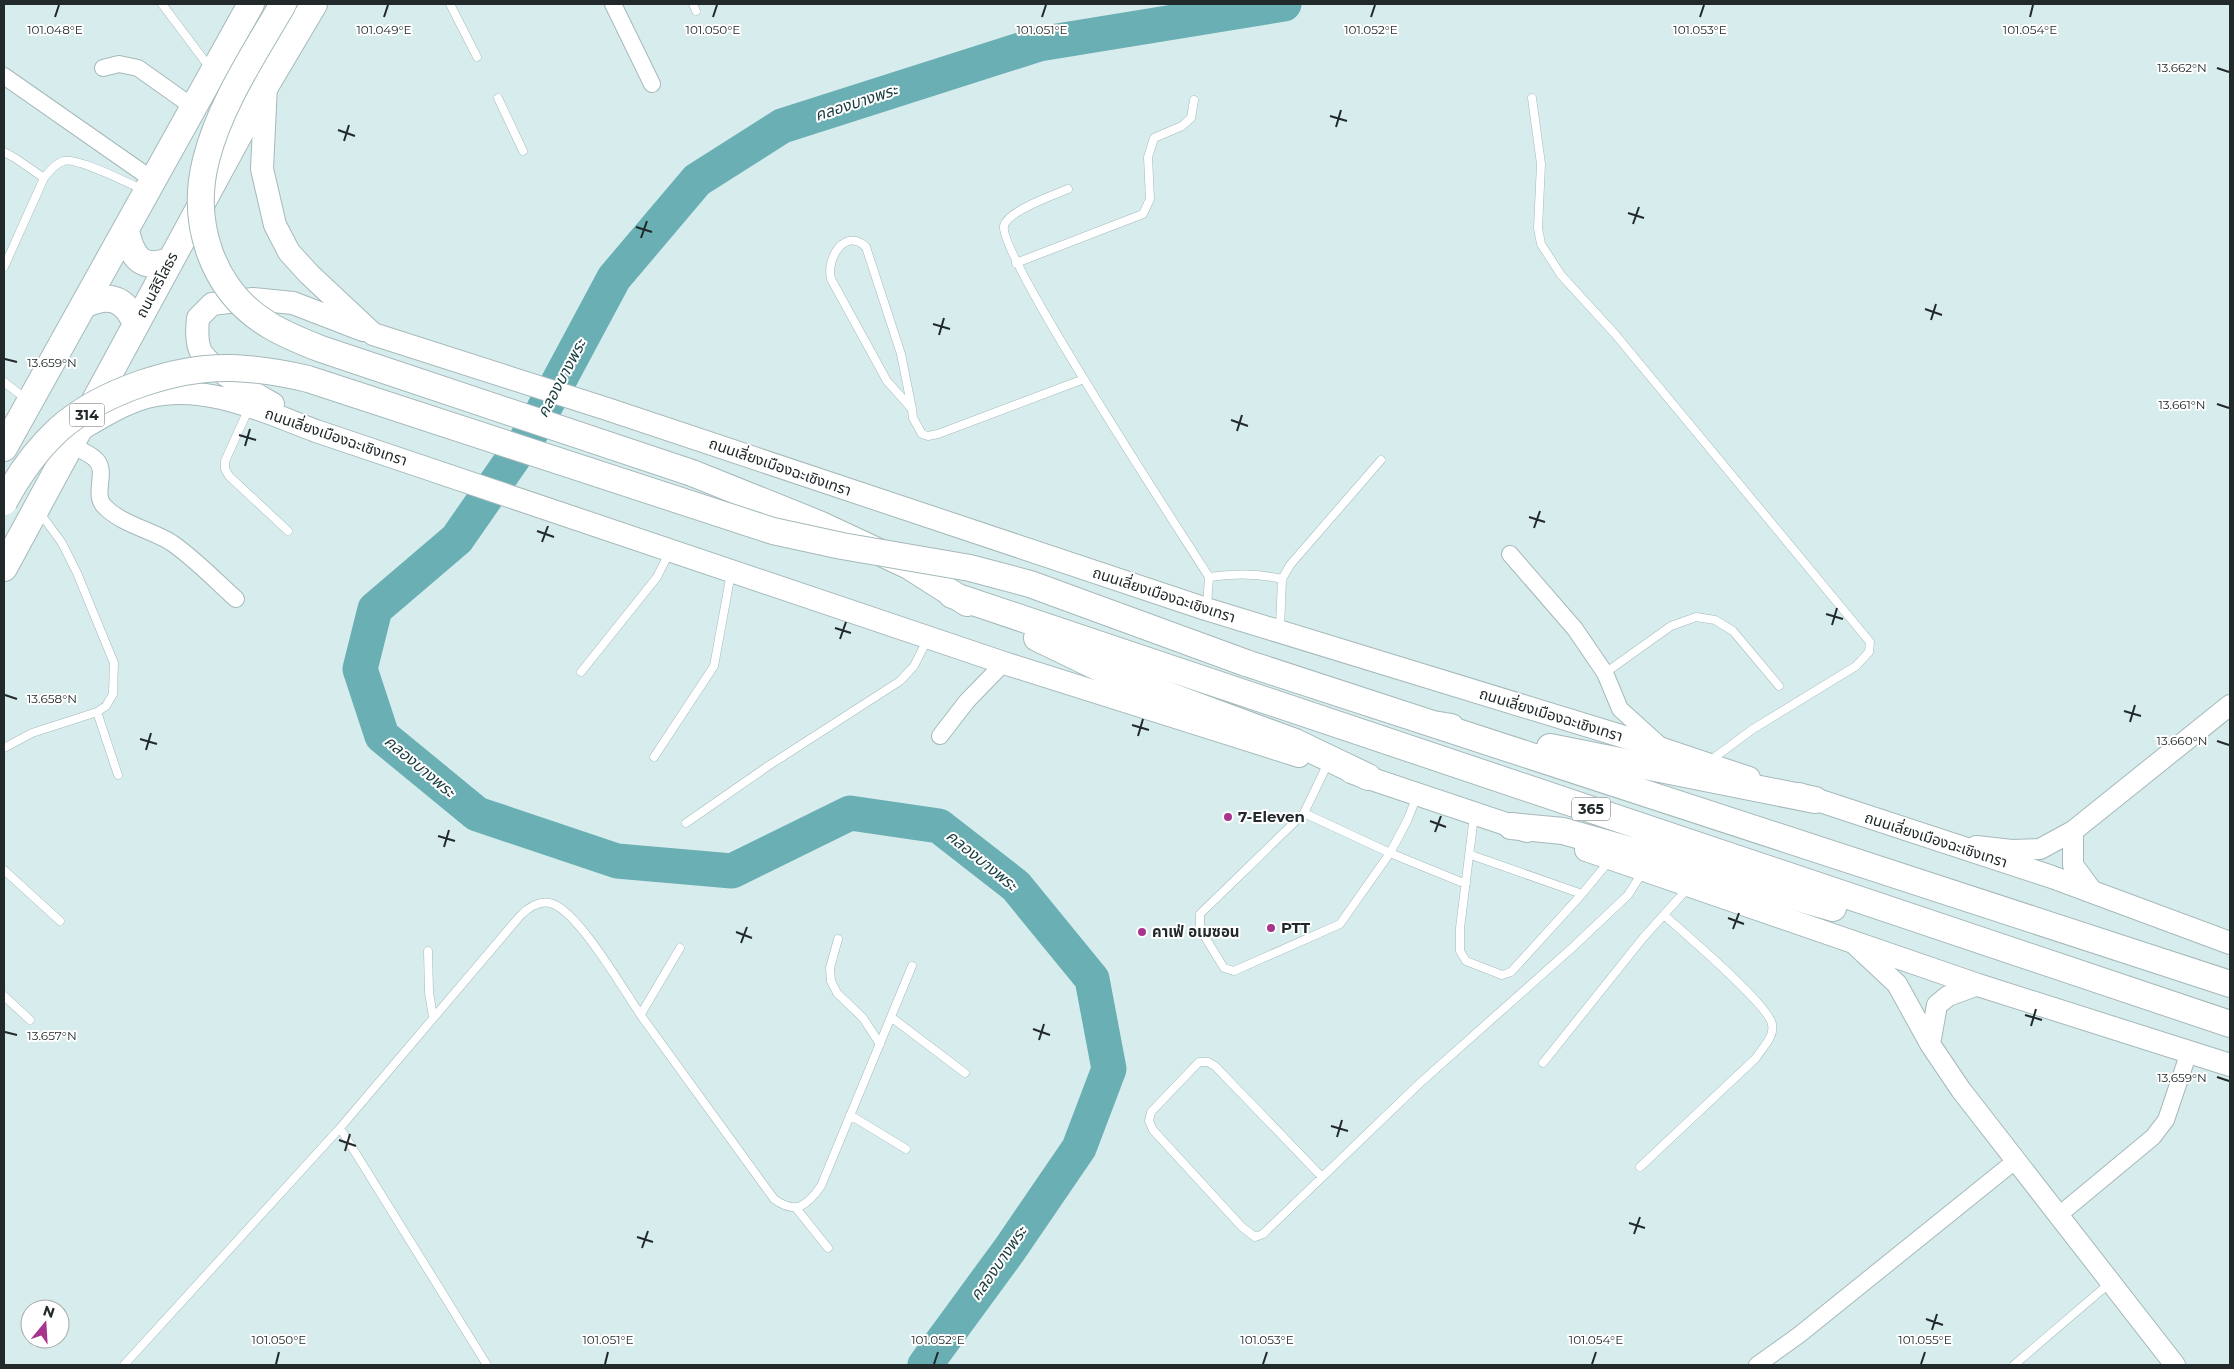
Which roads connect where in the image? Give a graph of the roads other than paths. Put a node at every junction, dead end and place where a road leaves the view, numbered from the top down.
1 (162, 4) edge
2 (251, 4) edge
3 (283, 4) edge
4 (314, 4) edge
5 (450, 4) edge
6 (613, 4) edge
7 (477, 57) dead end
8 (103, 68) dead end
9 (213, 72) junction
10 (4, 76) edge
11 (652, 84) dead end
12 (266, 85) junction
13 (498, 98) dead end
14 (1532, 98) dead end
15 (1194, 100) dead end
16 (193, 107) junction
17 (523, 151) dead end
18 (4, 152) edge
19 (44, 178) junction
20 (150, 186) junction
21 (1068, 189) dead end
22 (126, 230) junction
23 (170, 261) junction
24 (1016, 263) junction
25 (4, 267) edge
26 (84, 305) junction
27 (136, 324) junction
28 (373, 334) junction
29 (1084, 379) junction
30 (4, 382) edge
31 (30, 401) junction
32 (250, 406) junction
33 (912, 409) junction
34 (316, 431) junction
35 (74, 438) junction
36 (4, 448) edge
37 (1381, 460) dead end
38 (4, 502) edge
39 (36, 508) junction
40 (288, 531) dead end
41 (671, 550) junction
42 (1510, 554) dead end
43 (4, 568) edge
44 (731, 570) junction
45 (1209, 576) junction
46 (1282, 579) junction
47 (952, 595) junction
48 (236, 599) dead end
49 (1206, 610) junction
50 (1280, 632) junction
51 (929, 636) junction
52 (1004, 663) junction
53 (581, 672) dead end
54 (1605, 673) junction
55 (1779, 686) dead end
56 (2230, 705) edge
57 (97, 712) junction
58 (1433, 724) junction
59 (940, 736) dead end
60 (4, 748) edge
61 (1667, 751) junction
62 (654, 757) dead end
63 (1707, 763) junction
64 (1327, 765) junction
65 (118, 775) dead end
66 (1368, 777) junction
67 (1417, 794) junction
68 (1815, 800) junction
69 (1304, 814) junction
70 (1475, 814) junction
71 (686, 823) dead end
72 (1887, 825) junction
73 (1511, 826) junction
74 (2073, 831) junction
75 (1390, 853) junction
76 (1471, 855) junction
77 (1611, 858) junction
78 (4, 870) edge
79 (1644, 870) junction
80 (1466, 884) junction
81 (1689, 886) junction
82 (2093, 892) junction
83 (1582, 894) junction
84 (1664, 915) junction
85 (60, 921) dead end
86 (1847, 938) junction
87 (838, 939) dead end
88 (2230, 943) edge
89 (680, 948) dead end
90 (428, 951) dead end
91 (912, 966) dead end
92 (2230, 984) edge
93 (1978, 985) junction
94 (4, 996) edge
95 (2178, 1006) junction
96 (641, 1014) junction
97 (433, 1017) junction
98 (891, 1017) junction
99 (30, 1020) dead end
100 (2230, 1024) edge
101 (880, 1044) junction
102 (1930, 1044) junction
103 (2189, 1052) junction
104 (1543, 1062) dead end
105 (2230, 1065) edge
106 (965, 1073) dead end
107 (850, 1115) junction
108 (340, 1128) junction
109 (906, 1149) dead end
110 (2016, 1161) junction
111 (1640, 1167) dead end
112 (1322, 1177) junction
113 (796, 1208) junction
114 (2059, 1216) junction
115 (828, 1248) dead end
116 (2111, 1282) junction
117 (124, 1365) edge
118 (487, 1365) edge
119 (1757, 1365) edge
120 (2014, 1365) edge
121 (2175, 1365) edge

1 - 9 lane
2 - 9 highway
3 - 47 highway, bridge
4 - 12 highway, ถนนสิริโสธร / 314
5 - 7 lane
6 - 11 street
8 - 16 street
9 - 16 highway
10 - 20 street
12 - 23 highway, ถนนสิริโสธร / 314
12 - 28 main road, ถนนเลี่ยงเมืองฉะเชิงเทรา
13 - 17 lane
14 - 63 lane
15 - 24 lane
16 - 20 highway
18 - 19 lane
19 - 20 lane
19 - 25 lane
20 - 22 highway
21 - 24 lane
22 - 23 highway
22 - 26 highway
23 - 27 highway, ถนนสิริโสธร / 314
24 - 29 lane
26 - 27 highway
26 - 31 highway
27 - 35 highway, ถนนสิริโสธร / 314
28 - 34 main road
28 - 49 main road, ถนนเลี่ยงเมืองฉะเชิงเทรา
29 - 33 lane
29 - 45 lane
30 - 31 lane
31 - 36 highway
32 - 34 main road, ถนนเลี่ยงเมืองฉะเชิงเทรา
32 - 35 main road, ถนนเลี่ยงเมืองฉะเชิงเทรา
32 - 40 lane
33 - 33 lane
34 - 41 main road, ถนนเลี่ยงเมืองฉะเชิงเทรา
35 - 39 highway, ถนนสิริโสธร / 314
35 - 48 street
37 - 46 lane
38 - 58 highway, bridge
39 - 43 highway, ถนนสิริโสธร / 314
39 - 57 lane
41 - 44 main road, ถนนเลี่ยงเมืองฉะเชิงเทรา
41 - 53 lane
42 - 54 street
44 - 51 main road, ถนนเลี่ยงเมืองฉะเชิงเทรา
44 - 62 lane
45 - 46 lane
45 - 49 lane
46 - 50 lane
47 - 66 highway
47 - 95 highway, 365
49 - 50 main road, ถนนเลี่ยงเมืองฉะเชิงเทรา
50 - 61 main road, ถนนเลี่ยงเมืองฉะเชิงเทรา
51 - 52 main road, ถนนเลี่ยงเมืองฉะเชิงเทรา
51 - 71 lane
52 - 59 street
52 - 64 main road, ถนนเลี่ยงเมืองฉะเชิงเทรา
54 - 55 lane
54 - 61 street
56 - 74 street
57 - 60 lane
57 - 65 lane
58 - 68 highway
58 - 92 highway, 365
61 - 63 main road, ถนนเลี่ยงเมืองฉะเชิงเทรา
63 - 68 main road, ถนนเลี่ยงเมืองฉะเชิงเทรา
64 - 66 main road, ถนนเลี่ยงเมืองฉะเชิงเทรา
64 - 69 lane
66 - 67 main road, ถนนเลี่ยงเมืองฉะเชิงเทรา
67 - 70 main road
67 - 75 lane
68 - 72 main road, ถนนเลี่ยงเมืองฉะเชิงเทรา
69 - 75 lane
69 - 75 lane
70 - 73 main road
70 - 76 lane
72 - 74 street
72 - 82 main road, ถนนเลี่ยงเมืองฉะเชิงเทรา
73 - 77 main road
73 - 95 highway
74 - 82 street
75 - 80 lane
76 - 80 lane
76 - 83 lane
77 - 79 main road
77 - 83 lane
78 - 85 lane
79 - 81 main road
79 - 112 lane
80 - 83 lane
81 - 84 lane
81 - 86 main road
82 - 88 main road, ถนนเลี่ยงเมืองฉะเชิงเทรา
84 - 104 lane
84 - 111 lane
86 - 93 main road
86 - 102 street
87 - 101 lane
89 - 96 lane
90 - 97 lane
91 - 98 lane
93 - 102 street
93 - 103 main road
94 - 99 lane
95 - 100 highway, 365
96 - 97 lane
96 - 113 lane
97 - 108 lane
98 - 101 lane
98 - 106 lane
101 - 107 lane
102 - 110 street
103 - 105 main road
103 - 114 street
107 - 109 lane
107 - 113 lane
108 - 117 lane
108 - 118 lane
110 - 114 street
110 - 119 street
112 - 112 lane
113 - 115 lane
114 - 116 street
116 - 120 lane
116 - 121 street

